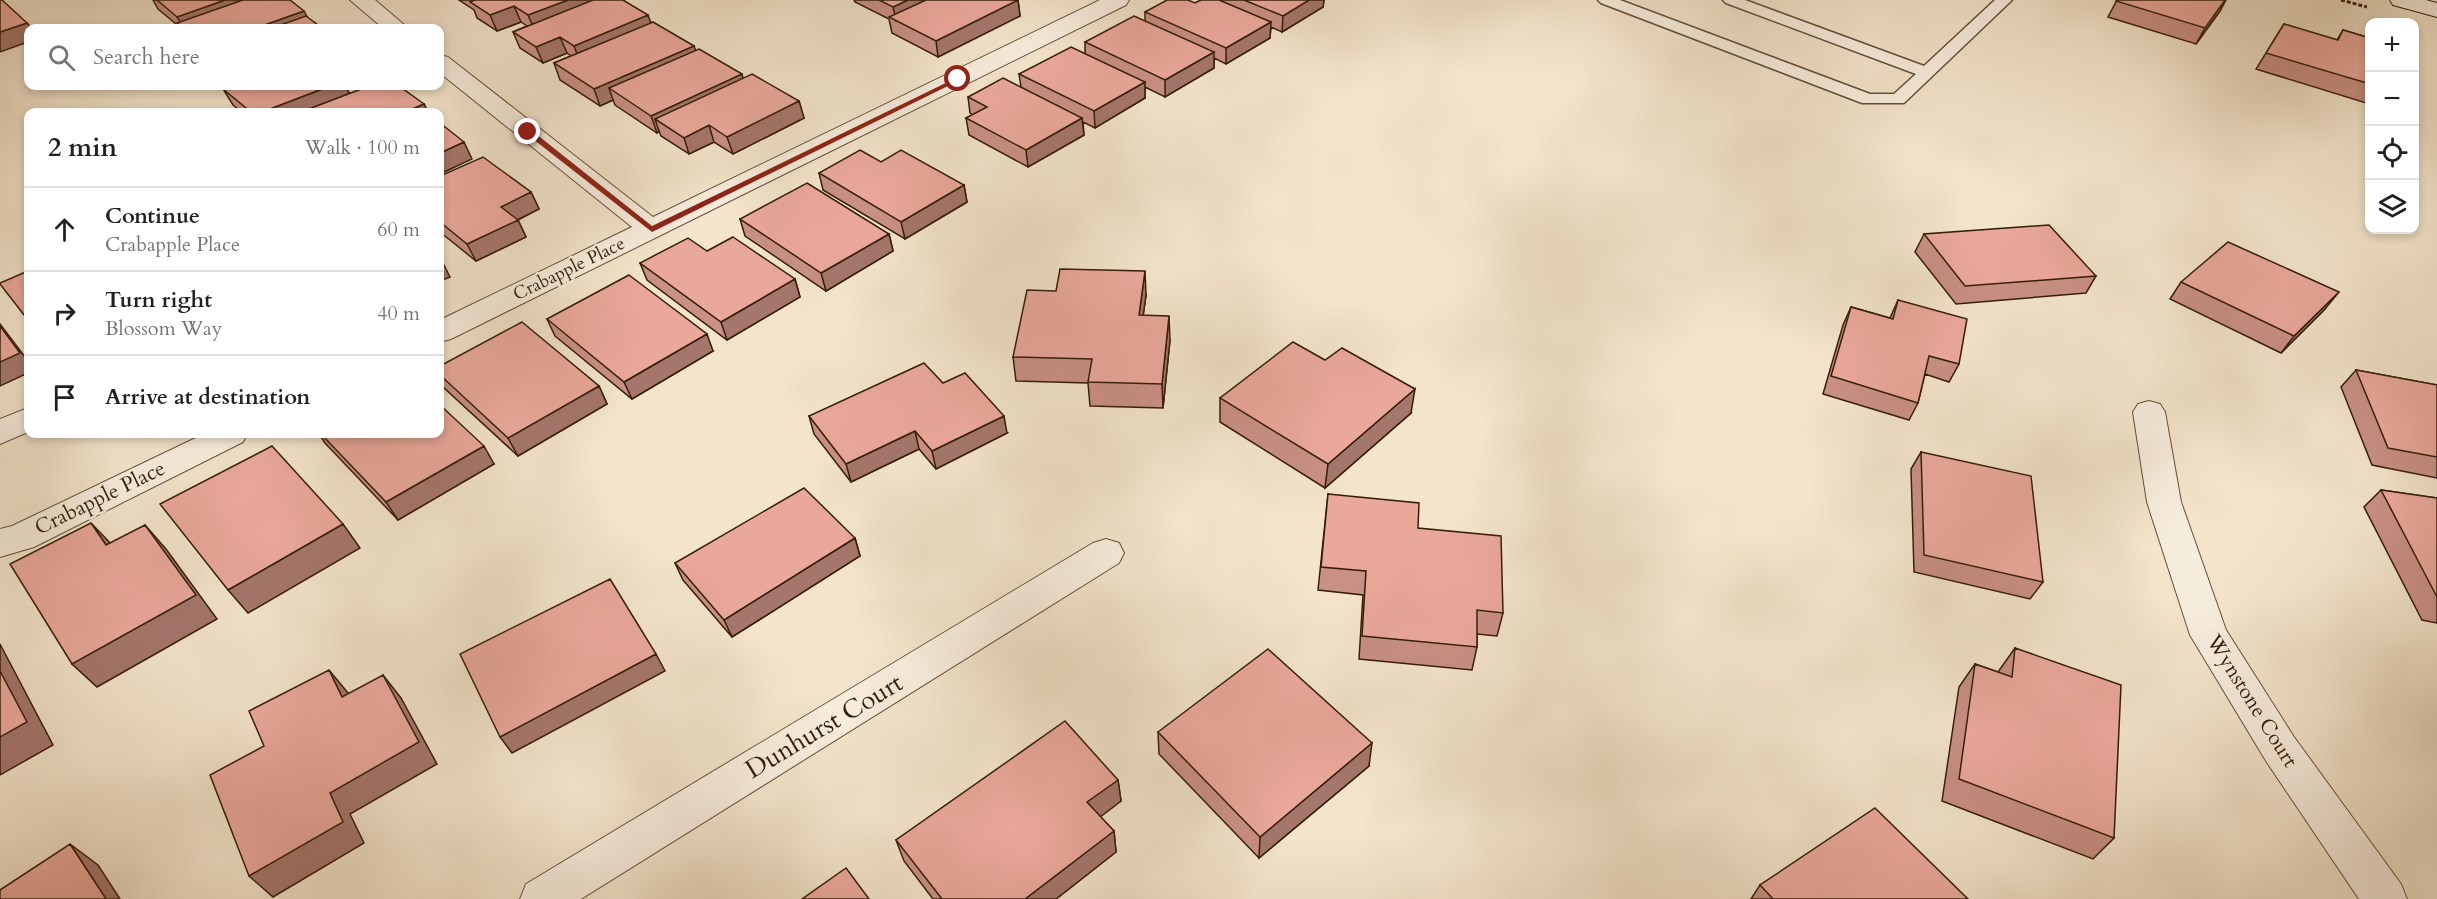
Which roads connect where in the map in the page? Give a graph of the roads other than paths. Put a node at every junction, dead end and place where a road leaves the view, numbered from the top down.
1 (361, 0) edge
2 (1118, 0) edge
3 (1606, 0) edge
4 (1731, 0) edge
5 (2004, 0) edge
6 (2401, 0) edge
7 (2437, 10) edge
8 (392, 24) edge
9 (444, 65) edge
10 (1926, 72) junction
11 (652, 229) junction
12 (444, 330) edge
13 (2149, 412) dead end
14 (24, 421) edge
15 (0, 432) edge
16 (223, 438) edge
17 (0, 543) edge
18 (1106, 553) dead end
19 (542, 899) edge
20 (2385, 899) edge

1 - 8 street
2 - 11 street, Crabapple Place
3 - 10 lane
4 - 10 lane
5 - 10 lane
6 - 7 street
9 - 11 street
11 - 12 street, Crabapple Place
13 - 20 street, Wynstone Court
14 - 15 street
16 - 17 street, Crabapple Place
18 - 19 street, Dunhurst Court

